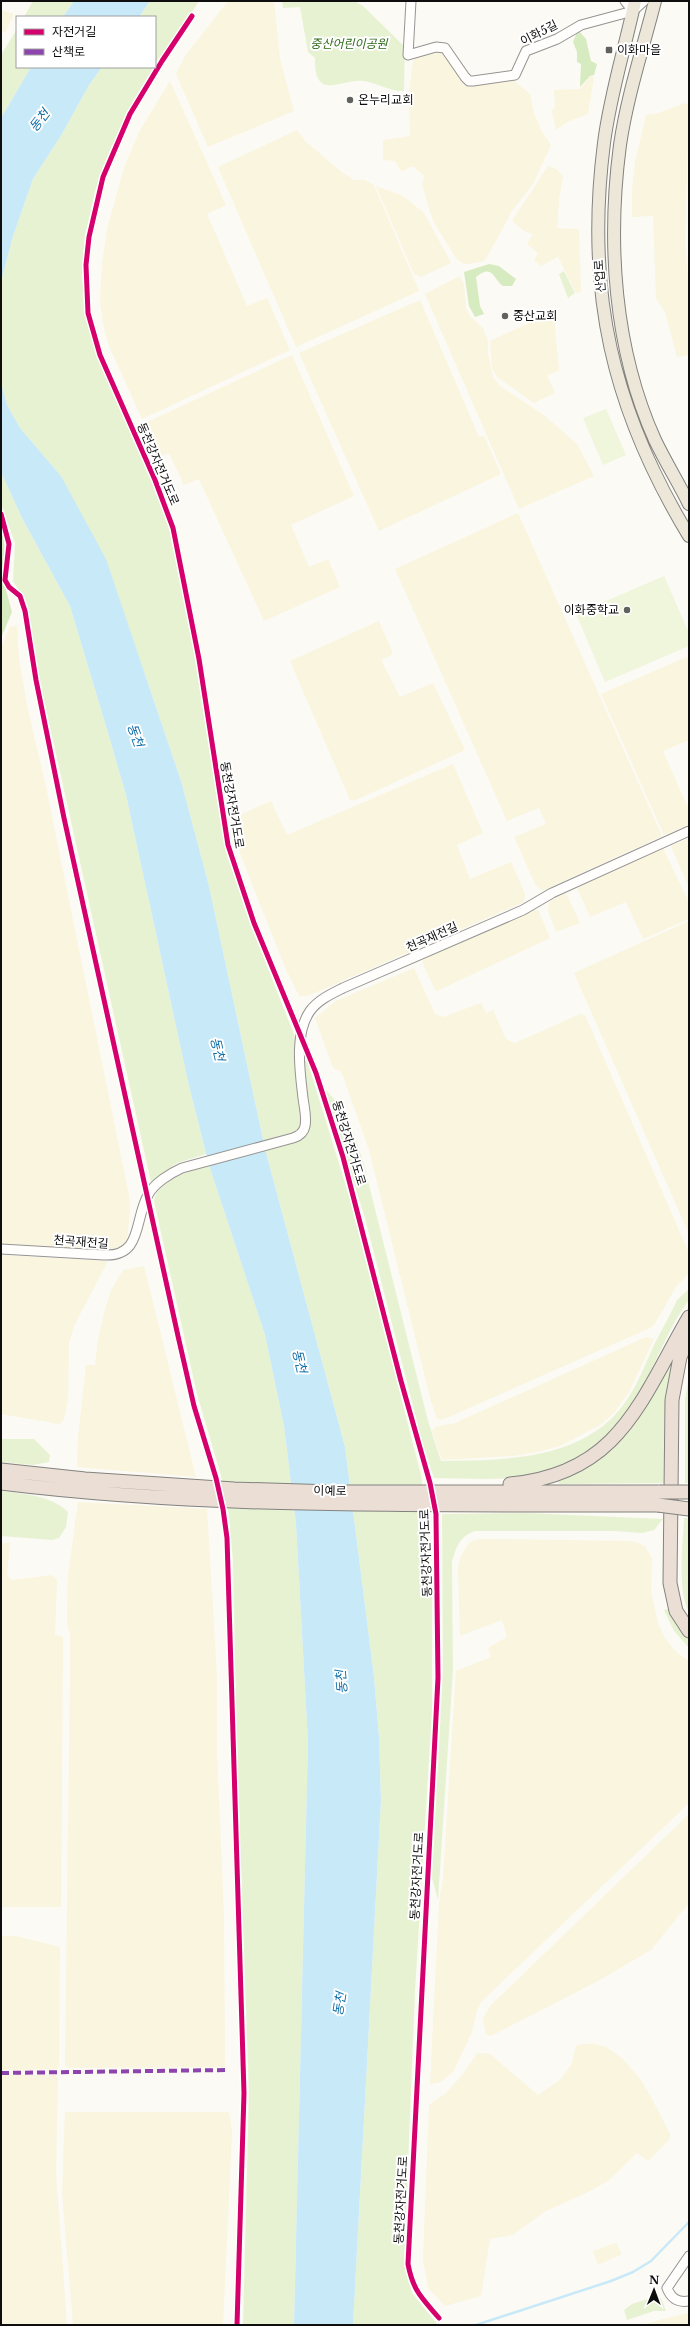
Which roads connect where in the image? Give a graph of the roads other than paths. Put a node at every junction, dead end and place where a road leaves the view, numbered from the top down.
1 (411, 1) edge
2 (644, 1) edge
3 (655, 1) edge
4 (631, 4) edge
5 (689, 504) edge
6 (689, 536) edge
7 (689, 831) edge
8 (1, 1249) edge
9 (689, 1317) edge
10 (689, 1337) edge
11 (689, 1358) edge
12 (1, 1470) edge
13 (1, 1483) edge
14 (445, 1490) junction
15 (689, 1492) edge
16 (659, 1498) junction
17 (689, 1505) edge
18 (689, 1509) edge
19 (689, 1618) edge
20 (689, 1631) edge
21 (689, 2256) edge
22 (689, 2301) edge

1 - 4 street, 이화5길
2 - 4 street
3 - 5 main road, 산업로
4 - 6 main road, 산업로
7 - 8 street, 천곡재전길
9 - 14 highway
10 - 20 highway
11 - 19 highway
12 - 14 highway, 이예로
13 - 16 highway, 이예로
14 - 16 highway, 이예로
15 - 16 highway, bridge
16 - 17 highway, bridge
16 - 18 highway, bridge
21 - 22 street

